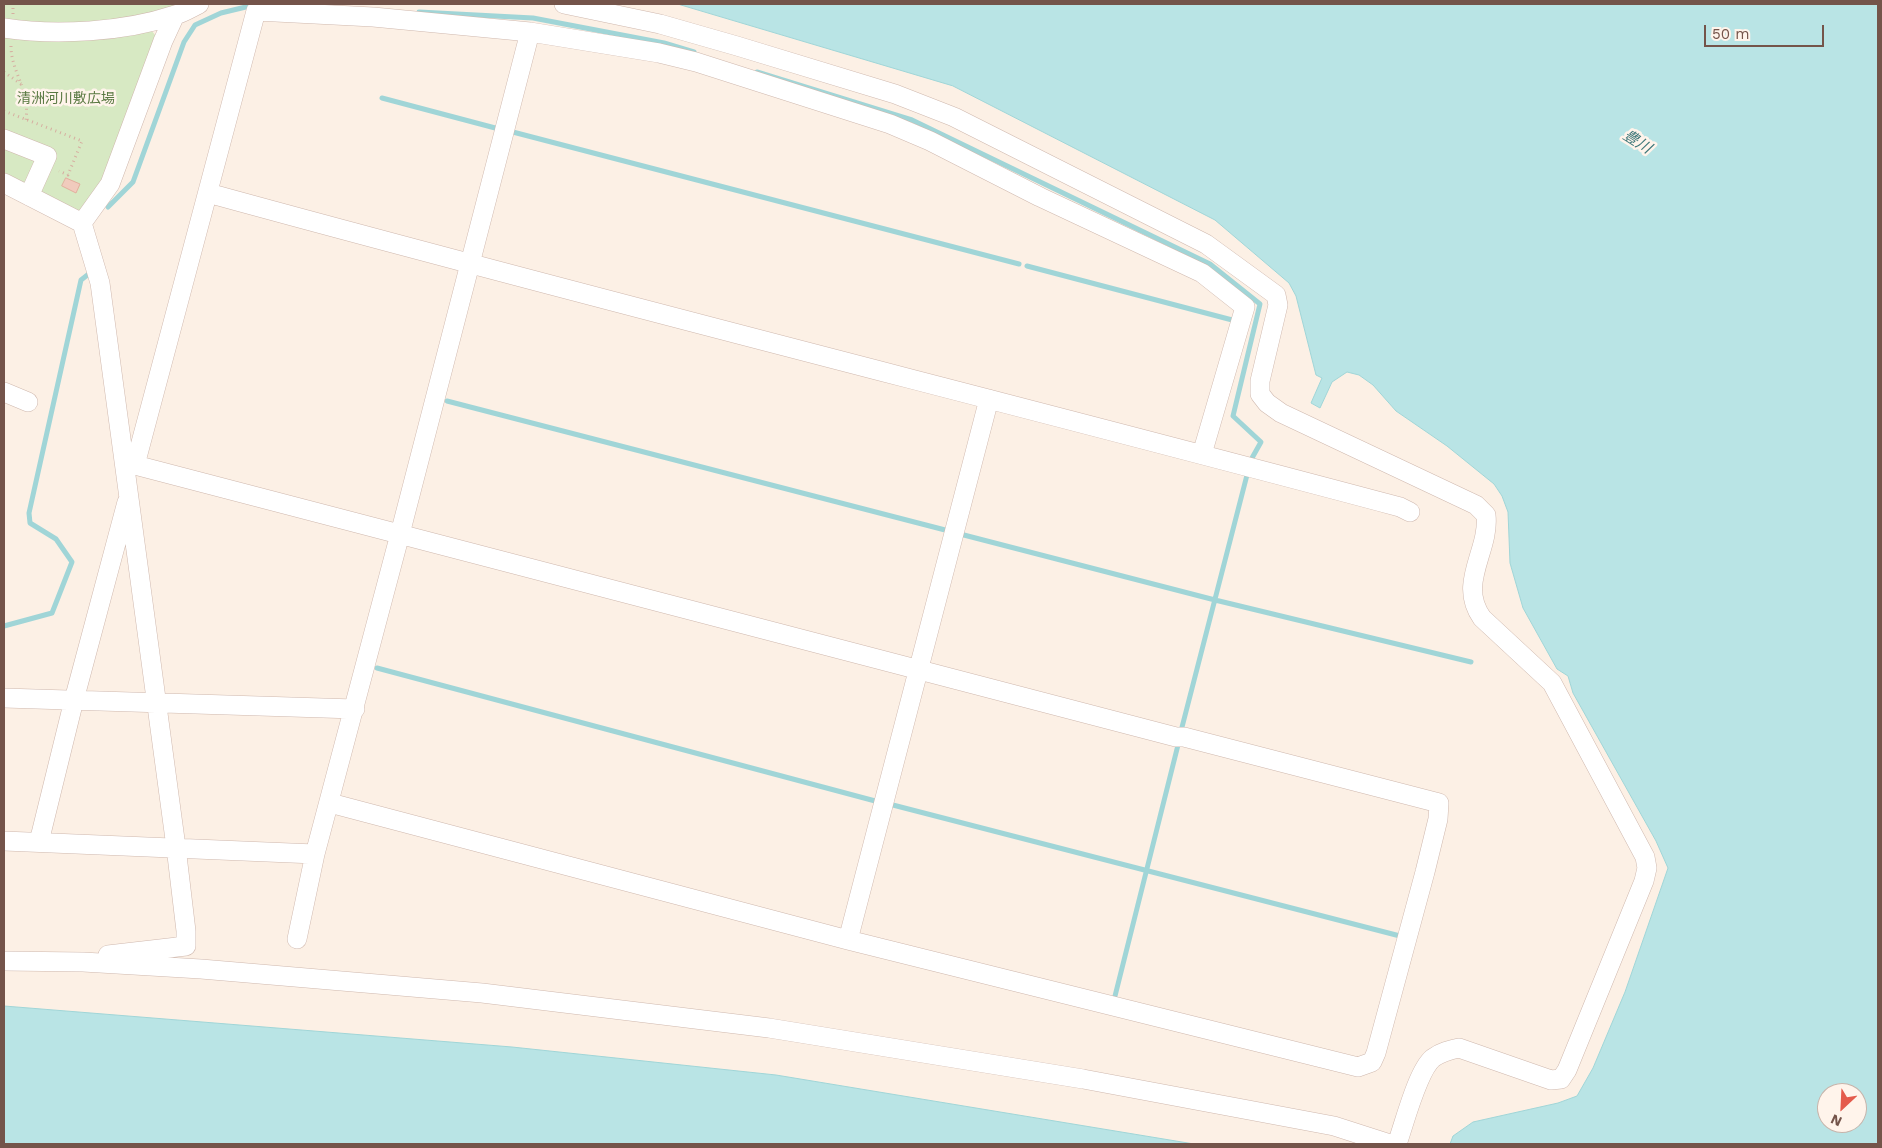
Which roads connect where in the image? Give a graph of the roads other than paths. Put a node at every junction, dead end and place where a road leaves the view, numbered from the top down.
1 (199, 4) edge
2 (564, 4) edge
3 (175, 15) junction
4 (8, 28) edge
5 (530, 32) junction
6 (4, 139) edge
7 (4, 183) edge
8 (208, 193) junction
9 (29, 196) junction
10 (82, 222) junction
11 (469, 265) junction
12 (4, 392) edge
13 (989, 399) junction
14 (28, 402) dead end
15 (1202, 454) junction
16 (130, 464) junction
17 (129, 492) junction
18 (1410, 512) dead end
19 (400, 534) junction
20 (918, 669) junction
21 (4, 698) edge
22 (74, 700) junction
23 (157, 703) junction
24 (354, 709) junction
25 (330, 803) junction
26 (4, 841) edge
27 (39, 842) junction
28 (176, 847) junction
29 (315, 854) junction
30 (297, 939) dead end
31 (848, 940) junction
32 (4, 961) edge
33 (83, 962) junction
34 (1390, 1144) edge

1 - 3 street
2 - 34 street
3 - 4 street
3 - 10 street
5 - 8 street
5 - 11 street
5 - 15 street
6 - 9 street
7 - 9 street
8 - 11 street
8 - 16 street
9 - 10 street
10 - 16 street
11 - 13 street
11 - 19 street
12 - 14 street
13 - 15 street
13 - 20 street
15 - 18 street
16 - 17 street
16 - 19 street
17 - 22 street
17 - 23 street
19 - 20 street
19 - 24 street
20 - 31 street
20 - 31 street
21 - 22 street
22 - 23 street
22 - 27 street
23 - 24 street
23 - 28 street
24 - 25 street
25 - 29 street
25 - 31 street
26 - 27 street
27 - 28 street
28 - 29 street
28 - 33 street
29 - 30 street
32 - 33 street
33 - 34 street

